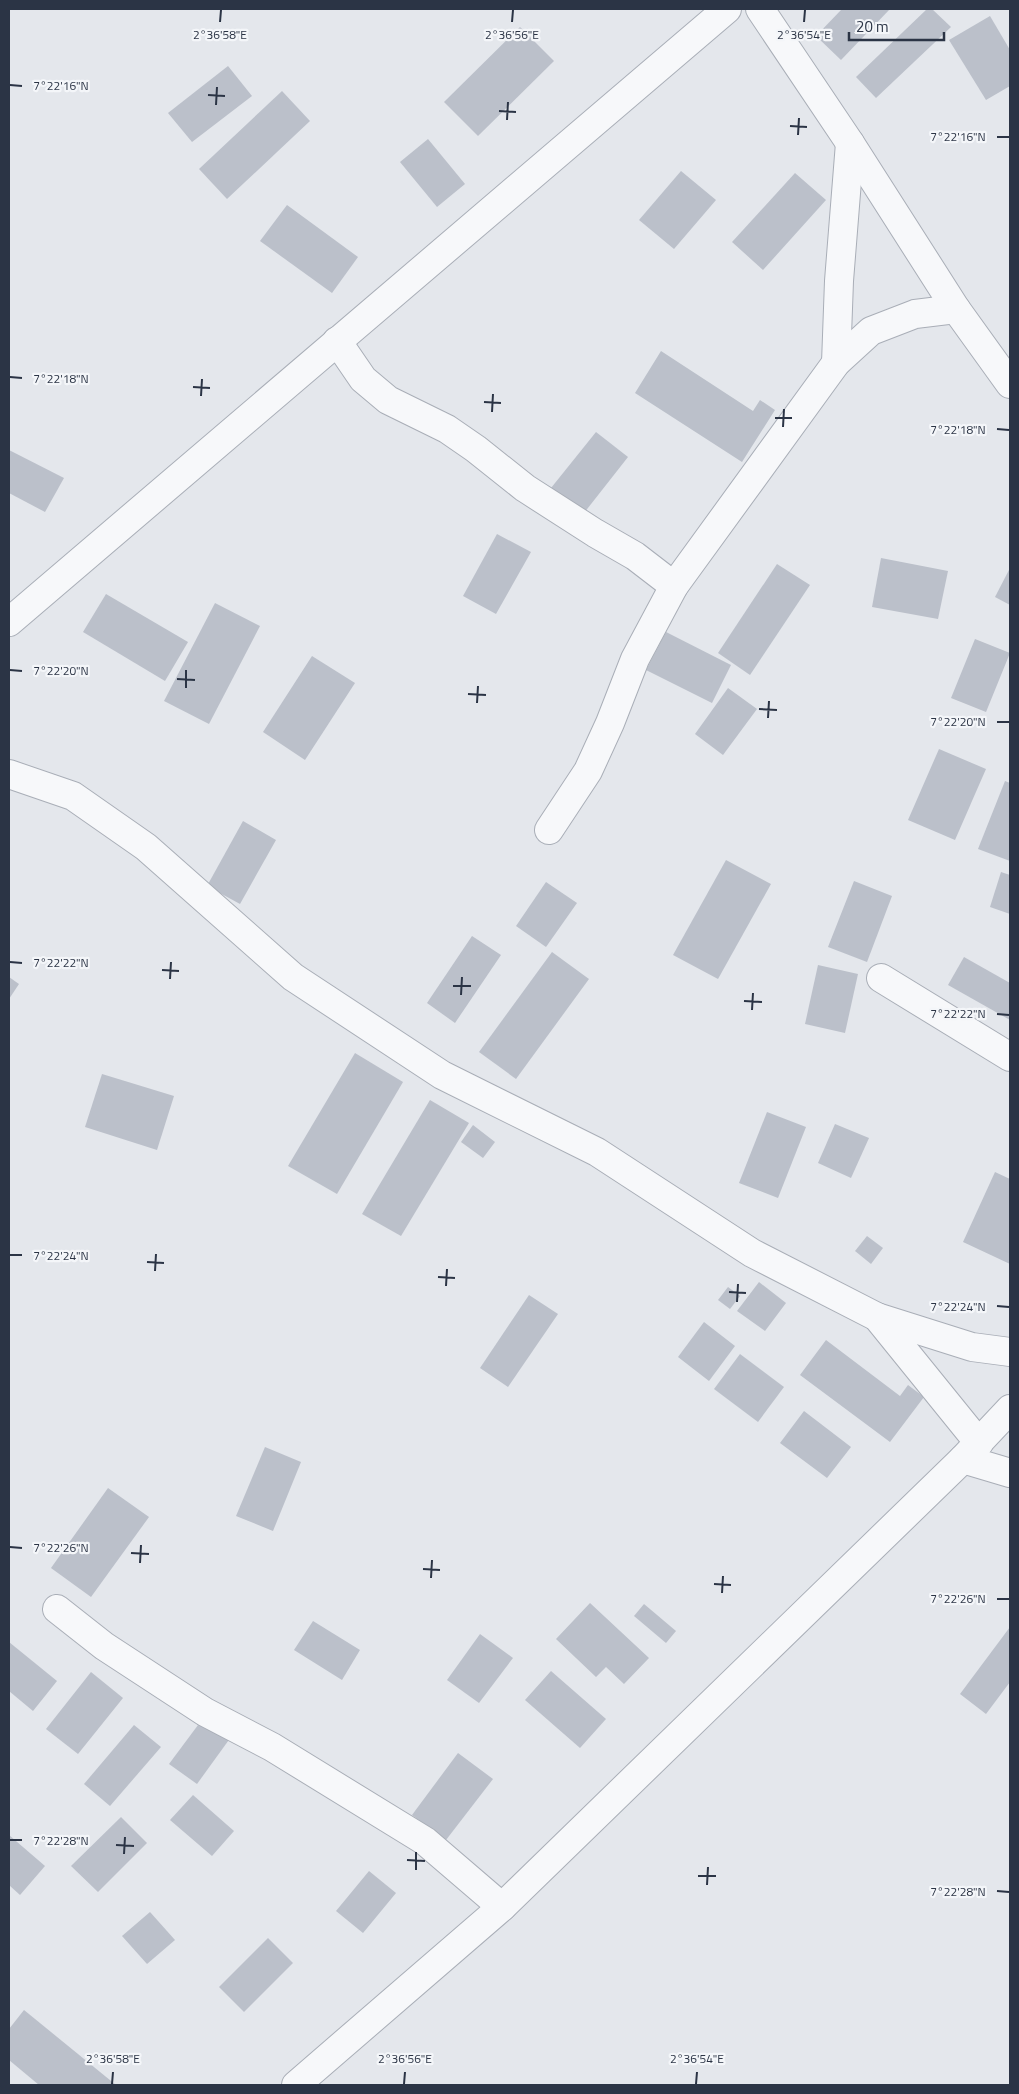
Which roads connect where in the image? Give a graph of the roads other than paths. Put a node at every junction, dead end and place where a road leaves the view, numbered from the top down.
1 (727, 9) edge
2 (760, 9) edge
3 (850, 143) junction
4 (956, 309) junction
5 (337, 341) junction
6 (836, 362) junction
7 (1010, 384) edge
8 (674, 586) junction
9 (9, 622) edge
10 (9, 774) edge
11 (548, 830) dead end
12 (881, 978) dead end
13 (1010, 1057) edge
14 (877, 1317) junction
15 (1010, 1352) edge
16 (1010, 1409) edge
17 (971, 1451) junction
18 (1010, 1473) edge
19 (57, 1609) dead end
20 (502, 1907) junction
21 (305, 2083) edge

1 - 5 street
2 - 3 street
3 - 4 street
3 - 6 street
4 - 6 street
4 - 7 street
5 - 8 street
5 - 9 street
6 - 8 street
8 - 11 street
10 - 14 street
12 - 13 street
14 - 15 street
14 - 17 street
16 - 17 street
17 - 18 street
17 - 20 street
19 - 20 street
20 - 21 street

